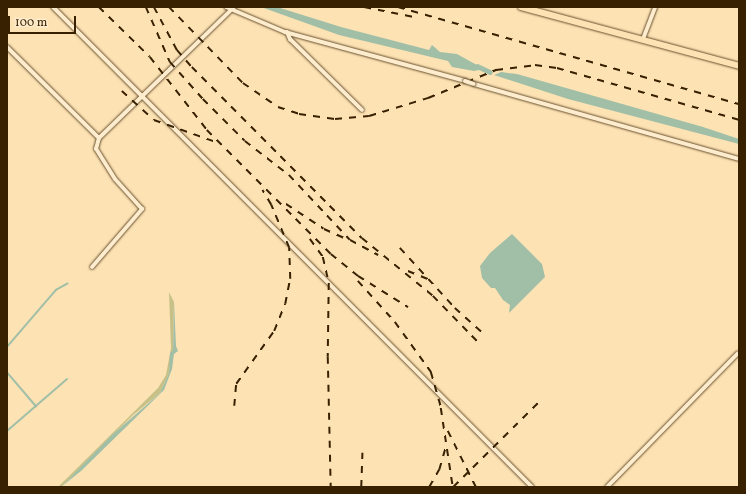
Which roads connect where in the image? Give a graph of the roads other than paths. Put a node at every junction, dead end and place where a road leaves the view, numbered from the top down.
1 (53, 7) edge
2 (226, 7) edge
3 (521, 7) edge
4 (655, 7) edge
5 (233, 8) edge
6 (287, 32) junction
7 (643, 39) junction
8 (7, 47) edge
9 (739, 66) edge
10 (142, 96) junction
11 (362, 110) dead end
12 (99, 138) junction
13 (739, 158) edge
14 (92, 267) dead end
15 (738, 353) dead end
16 (532, 487) edge
17 (608, 487) edge

1 - 10 street
2 - 5 street
3 - 7 main road
4 - 7 street
5 - 6 street
5 - 10 street
6 - 11 street
6 - 13 street, bridge
7 - 9 main road
8 - 12 street
10 - 12 street
10 - 16 street
12 - 14 street
15 - 17 street

